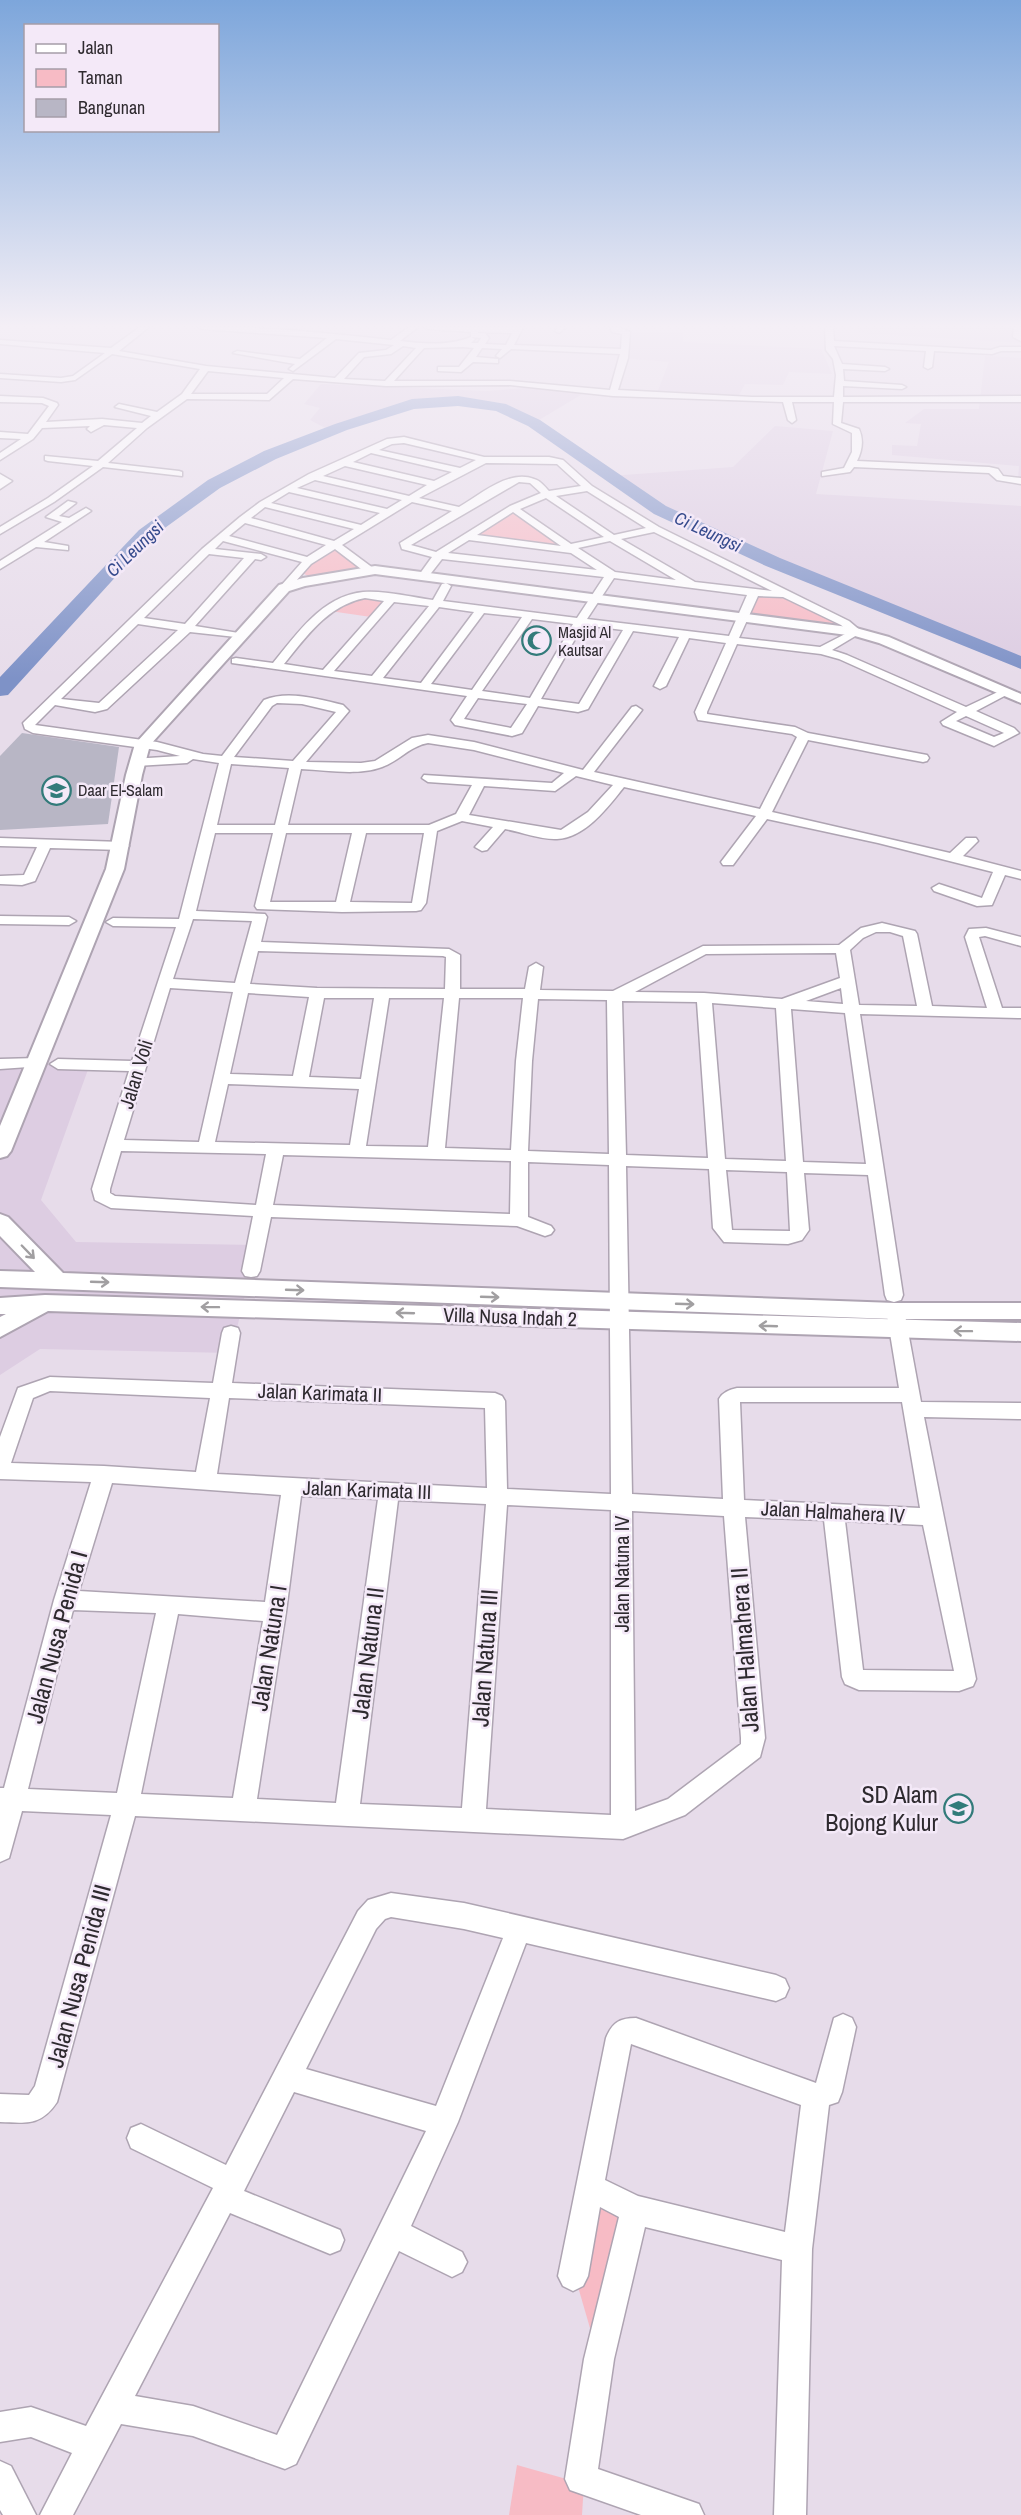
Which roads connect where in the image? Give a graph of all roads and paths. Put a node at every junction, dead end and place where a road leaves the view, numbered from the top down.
1 (19, 444) edge
2 (124, 444) edge
3 (382, 444) edge
4 (420, 444) edge
5 (859, 444) edge
6 (494, 448) dead end
7 (369, 450) junction
8 (0, 458) edge
9 (48, 458) dead end
10 (155, 459) dead end
11 (486, 460) junction
12 (342, 462) junction
13 (852, 464) junction
14 (101, 465) junction
15 (139, 470) junction
16 (459, 471) junction
17 (179, 474) dead end
18 (825, 474) dead end
19 (312, 476) junction
20 (0, 477) edge
21 (1021, 481) edge
22 (435, 484) junction
23 (0, 486) edge
24 (589, 488) junction
25 (288, 489) junction
26 (547, 494) junction
27 (412, 499) junction
28 (71, 503) dead end
29 (263, 504) junction
30 (513, 508) junction
31 (459, 510) junction
32 (86, 511) dead end
33 (388, 512) junction
34 (243, 519) junction
35 (70, 521) junction
36 (362, 528) junction
37 (655, 529) junction
38 (0, 531) edge
39 (221, 537) junction
40 (469, 537) junction
41 (612, 538) junction
42 (34, 543) junction
43 (336, 545) junction
44 (64, 548) dead end
45 (571, 549) junction
46 (206, 551) junction
47 (440, 554) junction
48 (252, 556) junction
49 (309, 561) junction
50 (0, 566) edge
51 (369, 570) junction
52 (611, 574) junction
53 (424, 575) junction
54 (446, 586) dead end
55 (693, 586) junction
56 (284, 588) junction
57 (754, 592) junction
58 (788, 595) junction
59 (392, 598) junction
60 (595, 598) junction
61 (435, 605) junction
62 (481, 610) junction
63 (528, 616) junction
64 (743, 618) junction
65 (135, 620) junction
66 (580, 621) junction
67 (631, 626) junction
68 (188, 627) junction
69 (856, 632) junction
70 (686, 633) junction
71 (241, 636) junction
72 (733, 639) junction
73 (822, 651) junction
74 (236, 661) dead end
75 (277, 665) junction
76 (327, 672) junction
77 (376, 679) junction
78 (425, 686) junction
79 (660, 686) dead end
80 (474, 692) junction
81 (1006, 692) junction
82 (1021, 699) edge
83 (53, 701) junction
84 (534, 701) junction
85 (636, 710) dead end
86 (804, 736) junction
87 (143, 744) junction
88 (203, 758) junction
89 (923, 758) dead end
90 (226, 759) junction
91 (136, 762) junction
92 (297, 765) junction
93 (580, 772) junction
94 (428, 778) dead end
95 (479, 783) junction
96 (621, 783) junction
97 (765, 813) junction
98 (461, 817) junction
99 (502, 825) junction
100 (211, 829) junction
101 (282, 829) junction
102 (360, 829) junction
103 (430, 829) junction
104 (971, 841) dead end
105 (0, 842) edge
106 (46, 842) junction
107 (122, 846) junction
108 (482, 848) dead end
109 (952, 859) junction
110 (728, 862) dead end
111 (1000, 871) junction
112 (1021, 875) edge
113 (0, 880) edge
114 (939, 888) dead end
115 (342, 908) junction
116 (187, 919) junction
117 (0, 920) edge
118 (69, 921) dead end
119 (113, 922) dead end
120 (1021, 942) edge
121 (252, 946) junction
122 (843, 949) junction
123 (536, 967) dead end
124 (847, 981) junction
125 (164, 983) junction
126 (241, 988) junction
127 (317, 993) junction
128 (382, 994) junction
129 (452, 994) junction
130 (530, 994) junction
131 (615, 997) junction
132 (704, 998) junction
133 (783, 1004) junction
134 (851, 1009) junction
135 (925, 1010) junction
136 (996, 1012) junction
137 (1021, 1013) edge
138 (0, 1064) edge
139 (37, 1064) junction
140 (58, 1064) dead end
141 (138, 1066) junction
142 (222, 1079) junction
143 (300, 1082) junction
144 (368, 1084) junction
145 (114, 1145) junction
146 (206, 1146) junction
147 (276, 1149) junction
148 (0, 1151) edge
149 (357, 1152) junction
150 (436, 1153) junction
151 (519, 1157) junction
152 (619, 1161) junction
153 (716, 1164) junction
154 (794, 1166) junction
155 (876, 1170) junction
156 (264, 1211) junction
157 (519, 1220) junction
158 (0, 1222) edge
159 (545, 1230) dead end
160 (251, 1271) dead end
161 (0, 1280) edge
162 (57, 1281) junction
163 (45, 1303) junction
164 (0, 1306) edge
165 (1021, 1311) edge
166 (621, 1312) junction
167 (896, 1312) junction
168 (0, 1328) edge
169 (1021, 1332) edge
170 (231, 1333) dead end
171 (220, 1389) junction
172 (911, 1402) junction
173 (1021, 1411) edge
174 (0, 1469) edge
175 (104, 1474) junction
176 (205, 1481) junction
177 (292, 1487) junction
178 (389, 1491) junction
179 (497, 1495) junction
180 (621, 1502) junction
181 (734, 1507) junction
182 (834, 1512) junction
183 (932, 1517) junction
184 (65, 1600) junction
185 (169, 1604) junction
186 (275, 1612) junction
187 (7, 1800) edge
188 (126, 1806) junction
189 (243, 1809) junction
190 (347, 1814) junction
191 (472, 1820) junction
192 (623, 1827) junction
193 (0, 1850) edge
194 (519, 1929) junction
195 (776, 1988) dead end
196 (843, 2027) dead end
197 (288, 2077) junction
198 (816, 2097) junction
199 (0, 2108) edge
200 (444, 2122) junction
201 (141, 2138) dead end
202 (589, 2187) junction
203 (229, 2190) junction
204 (635, 2210) junction
205 (393, 2232) junction
206 (330, 2240) dead end
207 (797, 2249) junction
208 (452, 2262) dead end
209 (573, 2276) dead end
210 (113, 2407) junction
211 (0, 2427) edge
212 (94, 2445) junction
213 (0, 2477) edge
214 (20, 2515) edge
215 (56, 2515) edge
216 (687, 2515) edge
217 (790, 2515) edge

1 - 8 street
2 - 14 street
3 - 7 street
4 - 11 street
5 - 13 street
6 - 11 street
7 - 12 street
7 - 16 street
9 - 14 street
10 - 15 street
11 - 16 street
11 - 24 street
12 - 19 street
12 - 22 street
13 - 18 street
13 - 21 street
14 - 15 street
14 - 38 street
15 - 17 street
16 - 22 street
19 - 25 street
19 - 27 street
20 - 23 street
22 - 27 street
24 - 26 street
24 - 37 street
25 - 29 street
25 - 33 street
26 - 30 street
26 - 31 street
26 - 41 street
27 - 31 street
27 - 33 street
28 - 35 street
29 - 34 street
29 - 36 street
30 - 40 street
30 - 45 street
31 - 47 street
32 - 35 street
33 - 36 street
34 - 39 street
34 - 43 street
35 - 42 street
36 - 43 street
37 - 41 street
37 - 58 street
39 - 46 street
39 - 49 street
40 - 45 street
40 - 47 street
41 - 45 street
41 - 55 street
42 - 44 street
42 - 50 street
43 - 49 street
43 - 51 street
45 - 52 street
46 - 48 street
46 - 65 street
47 - 52 street
47 - 53 street
48 - 49 street
48 - 68 street
49 - 56 street
51 - 53 street
51 - 56 street
52 - 55 street
52 - 60 street
53 - 60 street
54 - 61 street
55 - 57 street
56 - 71 street
57 - 58 street
57 - 64 street
58 - 69 street
59 - 61 street
59 - 75 street
59 - 76 street
60 - 64 street
60 - 66 street
61 - 62 street
61 - 77 street
62 - 63 street
62 - 78 street
63 - 66 street
63 - 80 street
64 - 69 street
64 - 72 street
65 - 68 street
65 - 83 street
66 - 67 street
66 - 84 street
67 - 70 street
67 - 84 street
68 - 71 street
68 - 83 street
69 - 73 street
69 - 81 street
70 - 72 street
70 - 79 street
71 - 87 street
72 - 73 street
72 - 86 street
73 - 81 street
74 - 75 street
75 - 76 street
76 - 77 street
77 - 78 street
78 - 80 street
80 - 84 street
80 - 84 street
81 - 82 street
83 - 87 street
85 - 93 street
86 - 89 street
86 - 97 street
87 - 88 street
87 - 91 street
88 - 90 street
88 - 91 street
90 - 92 street
90 - 92 street, Jalan Voli
90 - 100 street, Jalan Voli
91 - 107 street
92 - 93 street
92 - 101 street
93 - 95 street
93 - 96 street
94 - 95 street
95 - 98 street
96 - 97 street
96 - 99 street
97 - 109 street
97 - 110 street
98 - 99 street
98 - 103 street
99 - 108 street
100 - 101 street
100 - 116 street, Jalan Voli
101 - 102 street
101 - 115 street
102 - 103 street
102 - 115 street
103 - 115 street
104 - 109 street
105 - 106 street
106 - 107 street
106 - 113 street
107 - 139 street
109 - 111 street
111 - 112 street
111 - 114 street
116 - 119 street
116 - 121 street
116 - 125 street, Jalan Voli
117 - 118 street
120 - 136 street
121 - 126 street
121 - 129 street
122 - 124 street
122 - 131 street
122 - 135 street
123 - 130 street
124 - 133 street
124 - 134 street
125 - 126 street
125 - 141 street, Jalan Voli
126 - 127 street
126 - 142 street
127 - 128 street
127 - 143 street
128 - 129 street
128 - 144 street
129 - 130 street
129 - 150 street
130 - 131 street
130 - 151 street
131 - 132 street
131 - 152 street, Jalan Natuna IV
132 - 133 street
132 - 153 street
133 - 134 street
133 - 154 street
134 - 135 street
134 - 155 street
135 - 136 street
136 - 137 street
138 - 139 street
139 - 148 street
140 - 141 street
141 - 145 street, Jalan Voli
142 - 143 street
142 - 146 street
143 - 144 street
144 - 149 street
145 - 146 street
145 - 156 street, Jalan Voli
146 - 147 street
147 - 149 street
147 - 156 street
149 - 150 street
150 - 151 street
151 - 152 street
151 - 157 street
152 - 153 street
152 - 166 street, Jalan Natuna IV
153 - 154 street
153 - 154 street
154 - 155 street
155 - 167 street
156 - 157 street, Jalan Voli
156 - 160 street
157 - 159 street, Jalan Voli
158 -> 162 street
161 - 162 street, Villa Nusa Indah 2
162 -> 166 street, Villa Nusa Indah 2
163 - 164 street, Villa Nusa Indah 2
166 -> 163 street, Villa Nusa Indah 2
163 - 168 street
165 - 167 street, Villa Nusa Indah 2
166 - 167 street, Villa Nusa Indah 2
166 - 180 street, Jalan Natuna IV
169 -> 167 street, Villa Nusa Indah 2
167 - 172 street
170 - 171 street
171 - 174 street, Jalan Karimata II
171 - 176 street
171 - 179 street, Jalan Karimata II
172 - 173 street
172 - 181 street
172 - 183 street
174 - 175 street, Jalan Karimata III
175 - 176 street, Jalan Karimata III
175 - 184 street, Jalan Nusa Penida I
176 - 177 street, Jalan Karimata III
177 - 178 street, Jalan Karimata III
177 - 186 street, Jalan Natuna I
178 - 179 street, Jalan Karimata III
178 - 190 street, Jalan Natuna II
179 - 180 street, Jalan Karimata III
179 - 191 street, Jalan Natuna III
180 - 181 street, Jalan Karimata III
180 - 192 street, Jalan Natuna IV
181 - 182 street, Jalan Halmahera IV
181 - 192 street, Jalan Halmahera II
182 - 183 street, Jalan Halmahera IV
182 - 183 street
184 - 185 street
184 - 187 street, Jalan Nusa Penida I
185 - 186 street
185 - 188 street
186 - 189 street, Jalan Natuna I
187 - 188 street
187 - 193 street, Jalan Nusa Penida I
188 - 189 street
188 - 199 street, Jalan Nusa Penida III
189 - 190 street
190 - 191 street
191 - 192 street
194 - 195 street
194 - 197 street
194 - 200 street
196 - 198 street
197 - 200 street
197 - 203 street
198 - 202 street
198 - 207 street
200 - 205 street
201 - 203 street
202 - 204 street
202 - 209 street
203 - 206 street
203 - 210 street
204 - 207 street
204 - 216 street
205 - 208 street
205 - 210 street
207 - 217 street
210 - 212 street
211 - 212 street
212 - 215 street
213 - 214 street

